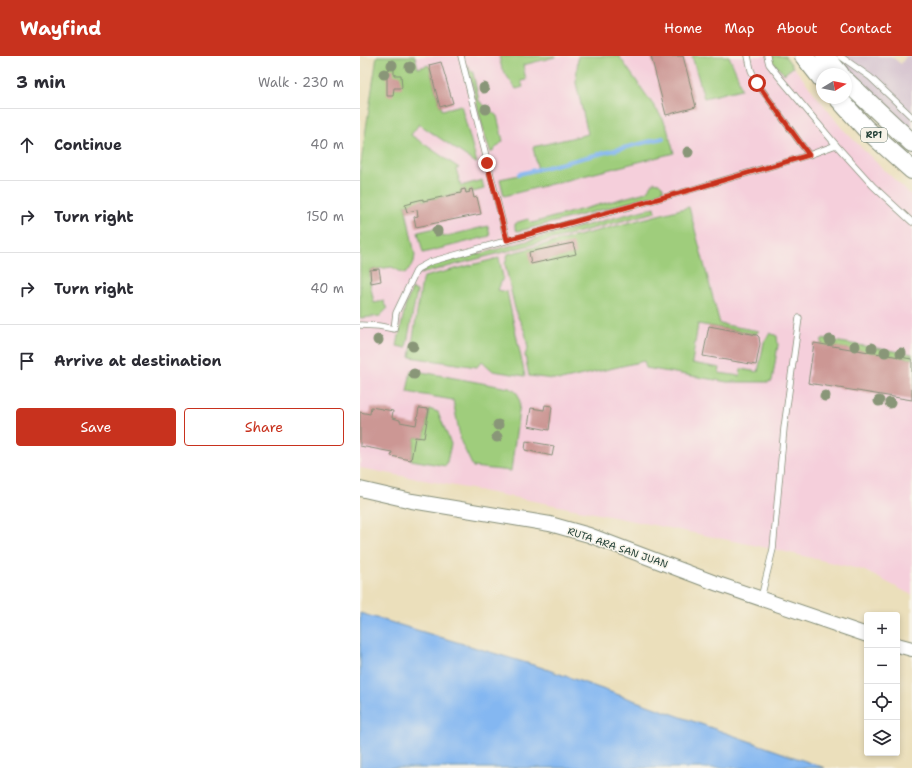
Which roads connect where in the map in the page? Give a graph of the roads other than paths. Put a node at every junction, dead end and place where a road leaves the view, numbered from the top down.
1 (461, 56) edge
2 (748, 56) edge
3 (767, 56) edge
4 (804, 56) edge
5 (824, 56) edge
6 (840, 56) edge
7 (835, 68) edge
8 (816, 71) edge
9 (852, 87) edge
10 (843, 104) edge
11 (912, 117) edge
12 (912, 143) edge
13 (836, 145) junction
14 (809, 155) junction
15 (912, 170) edge
16 (912, 222) edge
17 (507, 240) junction
18 (799, 318) dead end
19 (360, 326) edge
20 (360, 489) edge
21 (761, 598) junction
22 (864, 634) edge
23 (900, 646) edge
24 (912, 650) edge

1 - 17 lane
2 - 14 lane
3 - 13 lane
4 - 8 main road
5 - 7 main road
6 - 11 lane
9 - 12 main road, RP1
10 - 15 main road, RP1
13 - 14 lane
13 - 16 lane
14 - 17 lane
17 - 19 lane
18 - 21 lane
20 - 21 street, RUTA ARA SAN JUAN
21 - 22 street, RUTA ARA SAN JUAN
23 - 24 street

